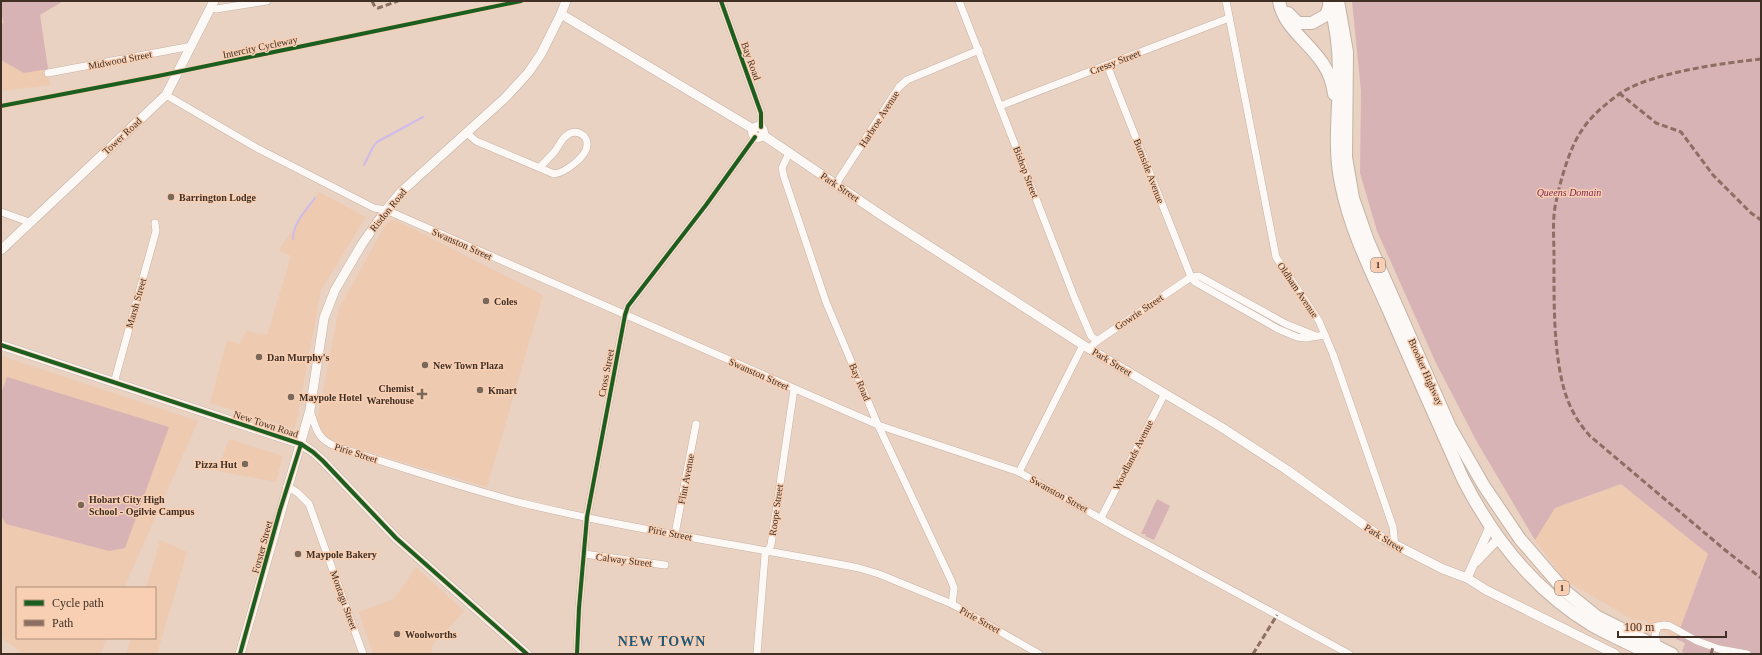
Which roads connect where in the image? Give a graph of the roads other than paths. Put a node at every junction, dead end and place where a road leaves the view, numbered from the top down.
1 (267, 1) edge
2 (566, 1) edge
3 (721, 1) edge
4 (959, 1) edge
5 (1226, 1) edge
6 (1279, 1) edge
7 (1284, 1) edge
8 (1332, 2) edge
9 (212, 4) edge
10 (561, 14) junction
11 (1229, 18) junction
12 (191, 49) junction
13 (979, 50) junction
14 (1108, 65) junction
15 (48, 73) dead end
16 (166, 95) junction
17 (1000, 106) junction
18 (1336, 125) junction
19 (758, 132) junction
20 (467, 133) junction
21 (789, 153) junction
22 (540, 167) junction
23 (836, 184) junction
24 (386, 210) junction
25 (1, 212) edge
26 (30, 222) junction
27 (155, 223) dead end
28 (1, 250) edge
29 (1191, 277) junction
30 (625, 315) junction
31 (1325, 335) junction
32 (1096, 341) junction
33 (1, 346) edge
34 (1086, 347) junction
35 (114, 383) junction
36 (794, 389) junction
37 (1165, 393) junction
38 (310, 410) junction
39 (696, 424) dead end
40 (878, 425) junction
41 (301, 444) junction
42 (1019, 472) junction
43 (288, 486) junction
44 (1484, 486) junction
45 (587, 516) junction
46 (1102, 518) junction
47 (1490, 527) junction
48 (675, 534) junction
49 (1498, 539) junction
50 (1395, 546) junction
51 (767, 550) junction
52 (1485, 552) junction
53 (584, 554) junction
54 (1510, 554) junction
55 (1474, 564) junction
56 (665, 565) dead end
57 (1467, 578) junction
58 (952, 604) junction
59 (1658, 626) junction
60 (1619, 627) junction
61 (1594, 644) junction
62 (1655, 651) edge
63 (240, 654) edge
64 (363, 654) edge
65 (527, 654) edge
66 (577, 654) edge
67 (757, 654) edge
68 (1039, 654) edge
69 (1349, 654) edge
70 (1591, 654) edge
71 (1615, 654) edge
72 (1672, 654) edge
73 (1747, 654) edge

1 - 9 street
2 - 10 street, Risdon Road
3 - 19 street, Bay Road
4 - 13 street, Bishop Street
5 - 11 street, Oldham Avenue
6 - 18 highway
7 - 8 highway
8 - 18 highway, Brooker Highway / 1
8 - 44 highway, Brooker Highway / 1
9 - 12 street, Tower Road
10 - 19 street, Park Street
10 - 20 street, Risdon Road
11 - 14 street, Cressy Street
11 - 31 street, Oldham Avenue
12 - 15 street, Midwood Street
12 - 16 street, Tower Road
13 - 17 street, Bishop Street
13 - 23 street, Harbroe Avenue
14 - 17 street, Cressy Street
14 - 29 street, Burnside Avenue
16 - 24 street, Swanston Street
16 - 26 street, Tower Road
17 - 32 street, Bishop Street
18 - 47 highway, Brooker Highway / 1
19 - 21 street, Park Street
19 - 30 street, Cross Street
20 - 22 street
20 - 24 street, Risdon Road
21 - 23 street, Park Street
21 - 40 street, Bay Road
22 - 22 street
23 - 34 street, Park Street
24 - 30 street, Swanston Street
24 - 38 street, Risdon Road
25 - 26 street
26 - 28 street, Tower Road
27 - 35 street, Marsh Street
29 - 31 street
29 - 32 street, Gowrie Street
30 - 36 street, Swanston Street
30 - 45 street, Cross Street
31 - 50 street, Oldham Avenue
32 - 34 street, Gowrie Street
33 - 35 street, New Town Road
34 - 37 street, Park Street
34 - 42 street
35 - 41 street, New Town Road
36 - 40 street, Swanston Street
36 - 51 street, Roope Street
37 - 46 street, Woodlands Avenue
37 - 50 street, Park Street
38 - 41 street, Risdon Road
38 - 45 street, Pirie Street
39 - 48 street, Flint Avenue
40 - 42 street, Swanston Street
40 - 58 street, Bay Road
41 - 43 street, Forster Street
41 - 65 street, New Town Road
42 - 46 street, Swanston Street
43 - 63 street, Forster Street
43 - 64 street, Montagu Street
44 - 49 highway
44 - 60 highway, Brooker Highway / 1
45 - 48 street, Pirie Street
45 - 53 street, Cross Street
46 - 69 street, Swanston Street
47 - 49 highway, Brooker Highway / 1
47 - 55 street
48 - 51 street, Pirie Street
49 - 52 street
49 - 54 highway, Brooker Highway / 1
50 - 57 street, Park Street
51 - 58 street, Pirie Street
51 - 67 street, Roope Street
52 - 54 street
52 - 55 street
53 - 56 street, Calway Street
53 - 66 street, Cross Street
54 - 62 highway, Brooker Highway / 1
55 - 57 street
57 - 61 street, Park Street
58 - 68 street, Pirie Street
59 - 60 street
59 - 62 street
59 - 73 street
60 - 62 highway, Brooker Highway / 1
61 - 70 street
61 - 71 street, Park Street
62 - 72 highway, Brooker Highway / 1

